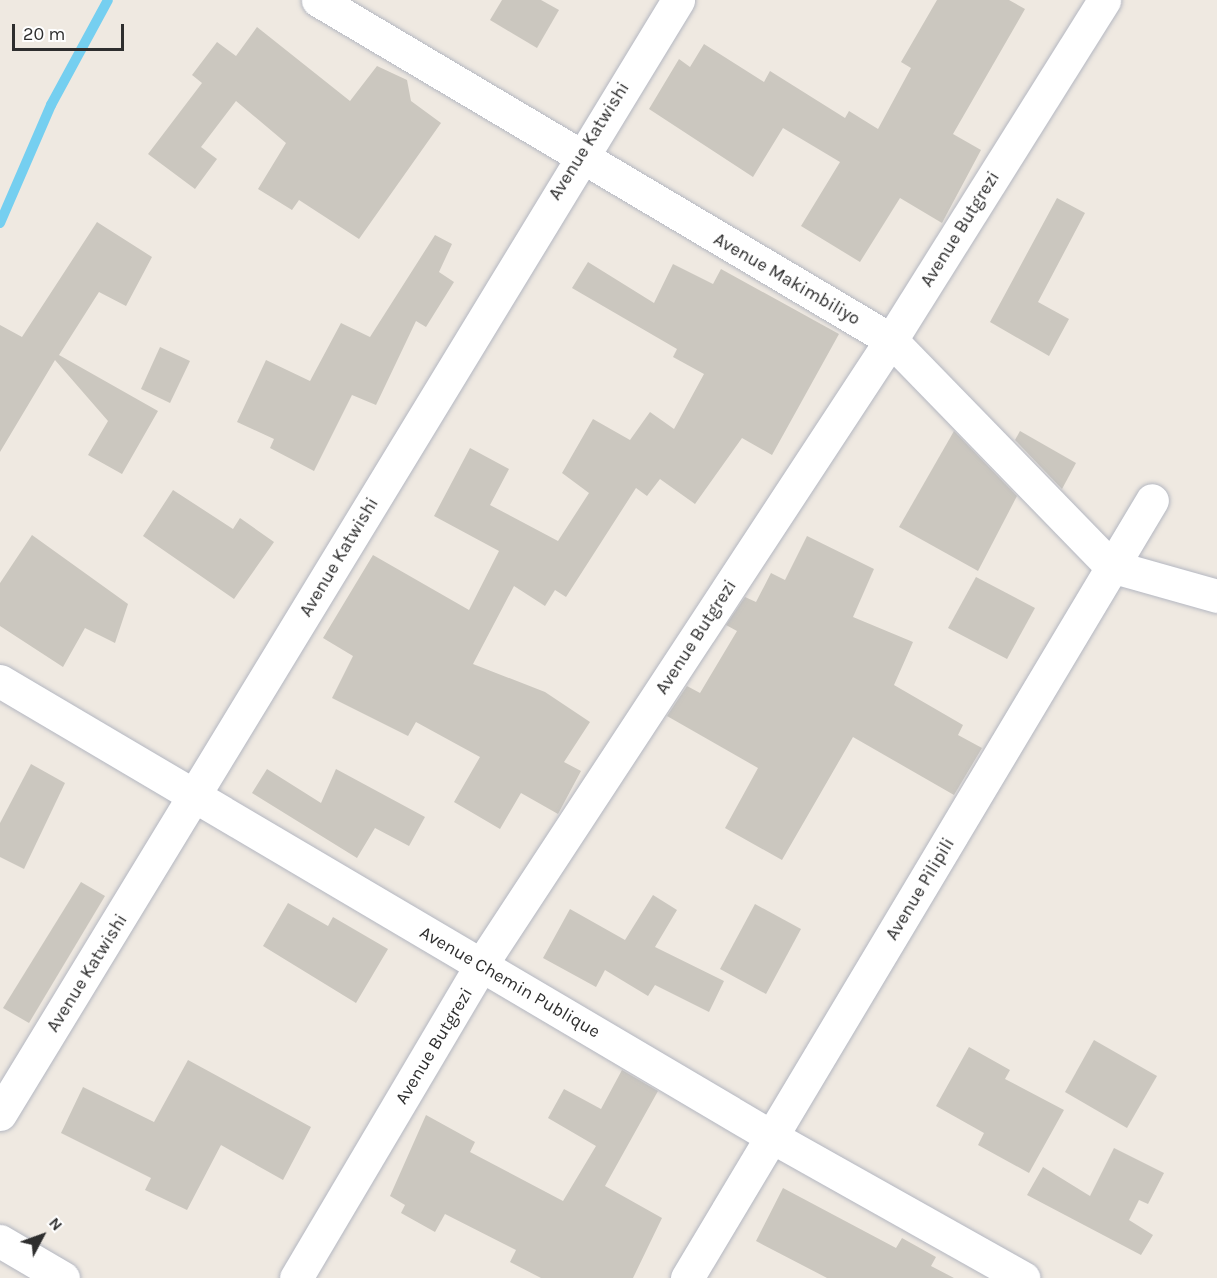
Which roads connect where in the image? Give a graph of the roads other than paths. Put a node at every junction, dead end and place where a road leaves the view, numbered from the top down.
1 (318, 0) edge
2 (678, 0) edge
3 (1104, 0) edge
4 (579, 156) junction
5 (891, 340) junction
6 (1152, 500) dead end
7 (1111, 566) junction
8 (1217, 597) edge
9 (0, 681) edge
10 (194, 797) junction
11 (481, 965) junction
12 (0, 1114) edge
13 (774, 1138) junction
14 (0, 1241) edge
15 (63, 1278) edge
16 (296, 1278) edge
17 (687, 1278) edge
18 (1023, 1278) edge

1 - 4 street, Avenue Makimbiliyo
2 - 4 street, Avenue Katwishi
3 - 5 street, Avenue Butgrezi
4 - 5 street, Avenue Makimbiliyo
4 - 10 street, Avenue Katwishi
5 - 7 street, Avenue Makimbiliyo
5 - 11 street, Avenue Butgrezi
6 - 7 street, Avenue Pilipili
7 - 8 street, Avenue Makimbiliyo
7 - 13 street, Avenue Pilipili
9 - 10 street, Avenue Chemin Publique
10 - 11 street, Avenue Chemin Publique
10 - 12 street, Avenue Katwishi
11 - 13 street, Avenue Chemin Publique
11 - 16 street, Avenue Butgrezi
13 - 17 street, Avenue Pilipili
13 - 18 street, Avenue Chemin Publique
14 - 15 street

